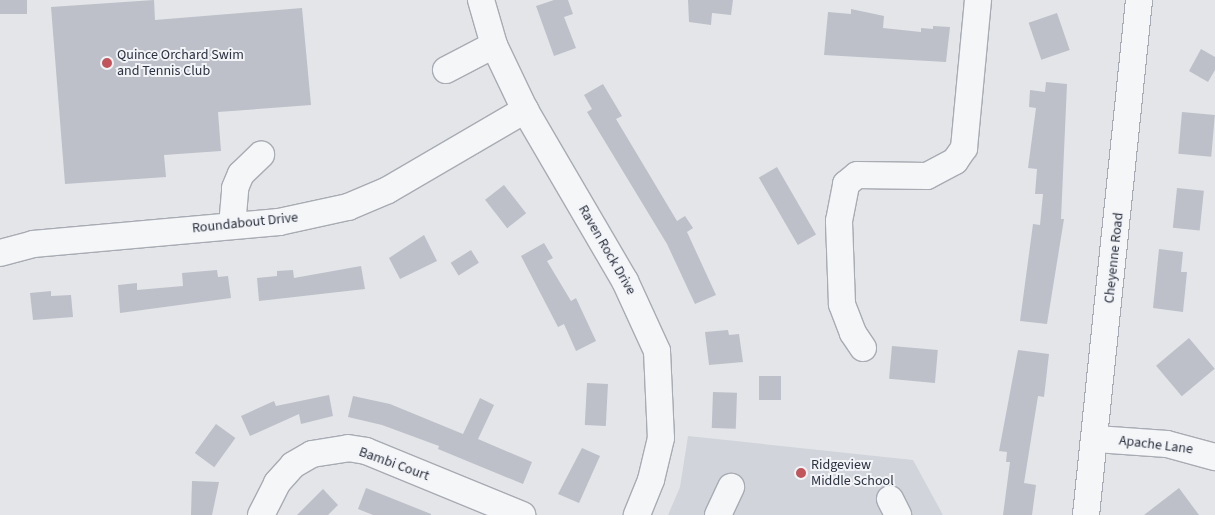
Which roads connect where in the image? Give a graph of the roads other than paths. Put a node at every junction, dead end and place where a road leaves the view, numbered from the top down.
1 (481, 0) edge
2 (978, 0) edge
3 (1140, 0) edge
4 (494, 45) junction
5 (446, 70) dead end
6 (525, 110) junction
7 (261, 155) dead end
8 (232, 226) junction
9 (0, 253) edge
10 (864, 348) dead end
11 (1096, 438) junction
12 (1215, 457) edge
13 (730, 487) dead end
14 (261, 515) edge
15 (522, 515) edge
16 (637, 515) edge
17 (718, 515) edge
18 (1086, 515) edge

1 - 4 street, Raven Rock Drive
2 - 10 street
3 - 11 street, Cheyenne Road
4 - 5 street
4 - 6 street, Raven Rock Drive
6 - 8 street, Roundabout Drive
6 - 16 street, Raven Rock Drive
7 - 8 street
8 - 9 street, Roundabout Drive
11 - 12 street, Apache Lane
11 - 18 street, Cheyenne Road
13 - 17 street
14 - 15 street, Bambi Court

